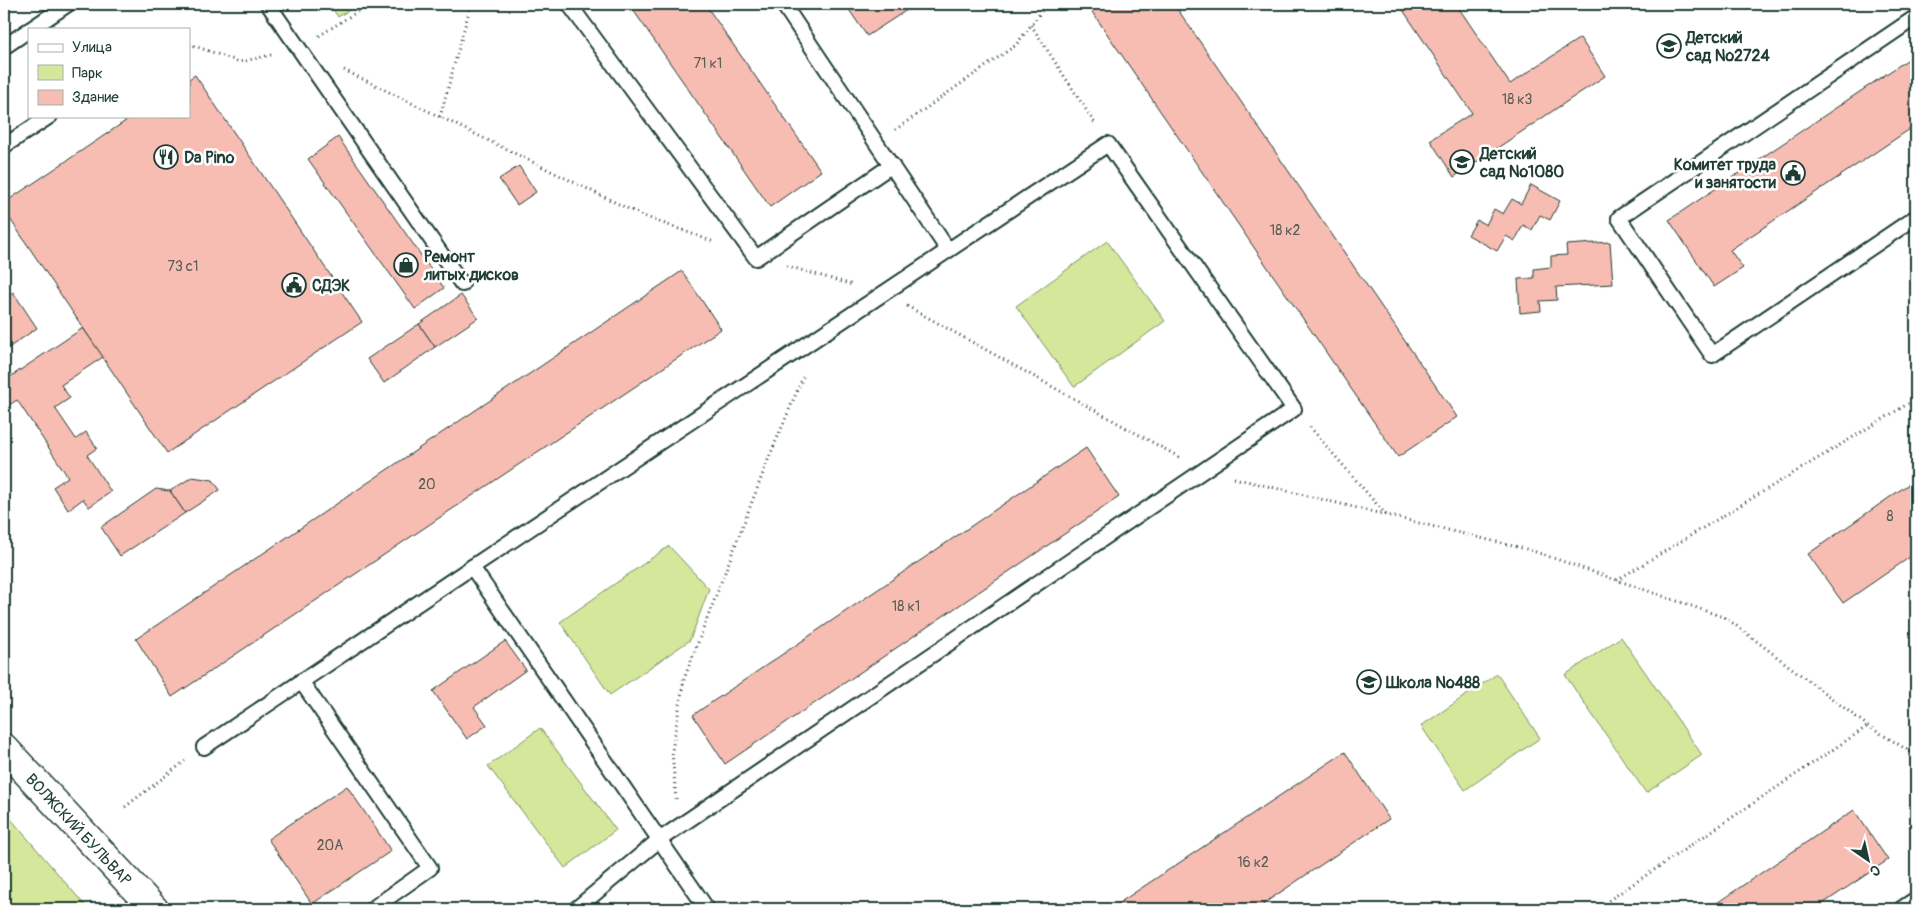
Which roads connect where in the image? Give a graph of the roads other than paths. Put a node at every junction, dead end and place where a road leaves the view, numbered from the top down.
1 (68, 4) edge
2 (268, 4) edge
3 (569, 4) edge
4 (783, 4) edge
5 (1916, 17) edge
6 (33, 28) edge
7 (28, 31) edge
8 (4, 47) edge
9 (47, 118) edge
10 (4, 146) edge
11 (892, 165) junction
12 (1916, 217) edge
13 (948, 250) junction
14 (462, 284) dead end
15 (472, 567) junction
16 (302, 681) junction
17 (204, 747) road end
18 (4, 748) edge
19 (659, 840) junction
20 (1916, 899) edge
21 (154, 909) edge
22 (372, 909) edge
23 (576, 909) edge
24 (707, 909) edge
25 (1901, 909) edge

1 - 6 lane
2 - 14 lane
3 - 11 lane
4 - 11 lane
5 - 12 lane
7 - 8 lane
9 - 10 lane
11 - 13 lane
13 - 15 lane
13 - 19 lane
15 - 16 lane
15 - 19 lane
16 - 17 lane
16 - 22 lane
18 - 21 main road, ВОЛЖСКИЙ БУЛЬВАР
19 - 23 lane
19 - 24 lane
20 - 25 lane

